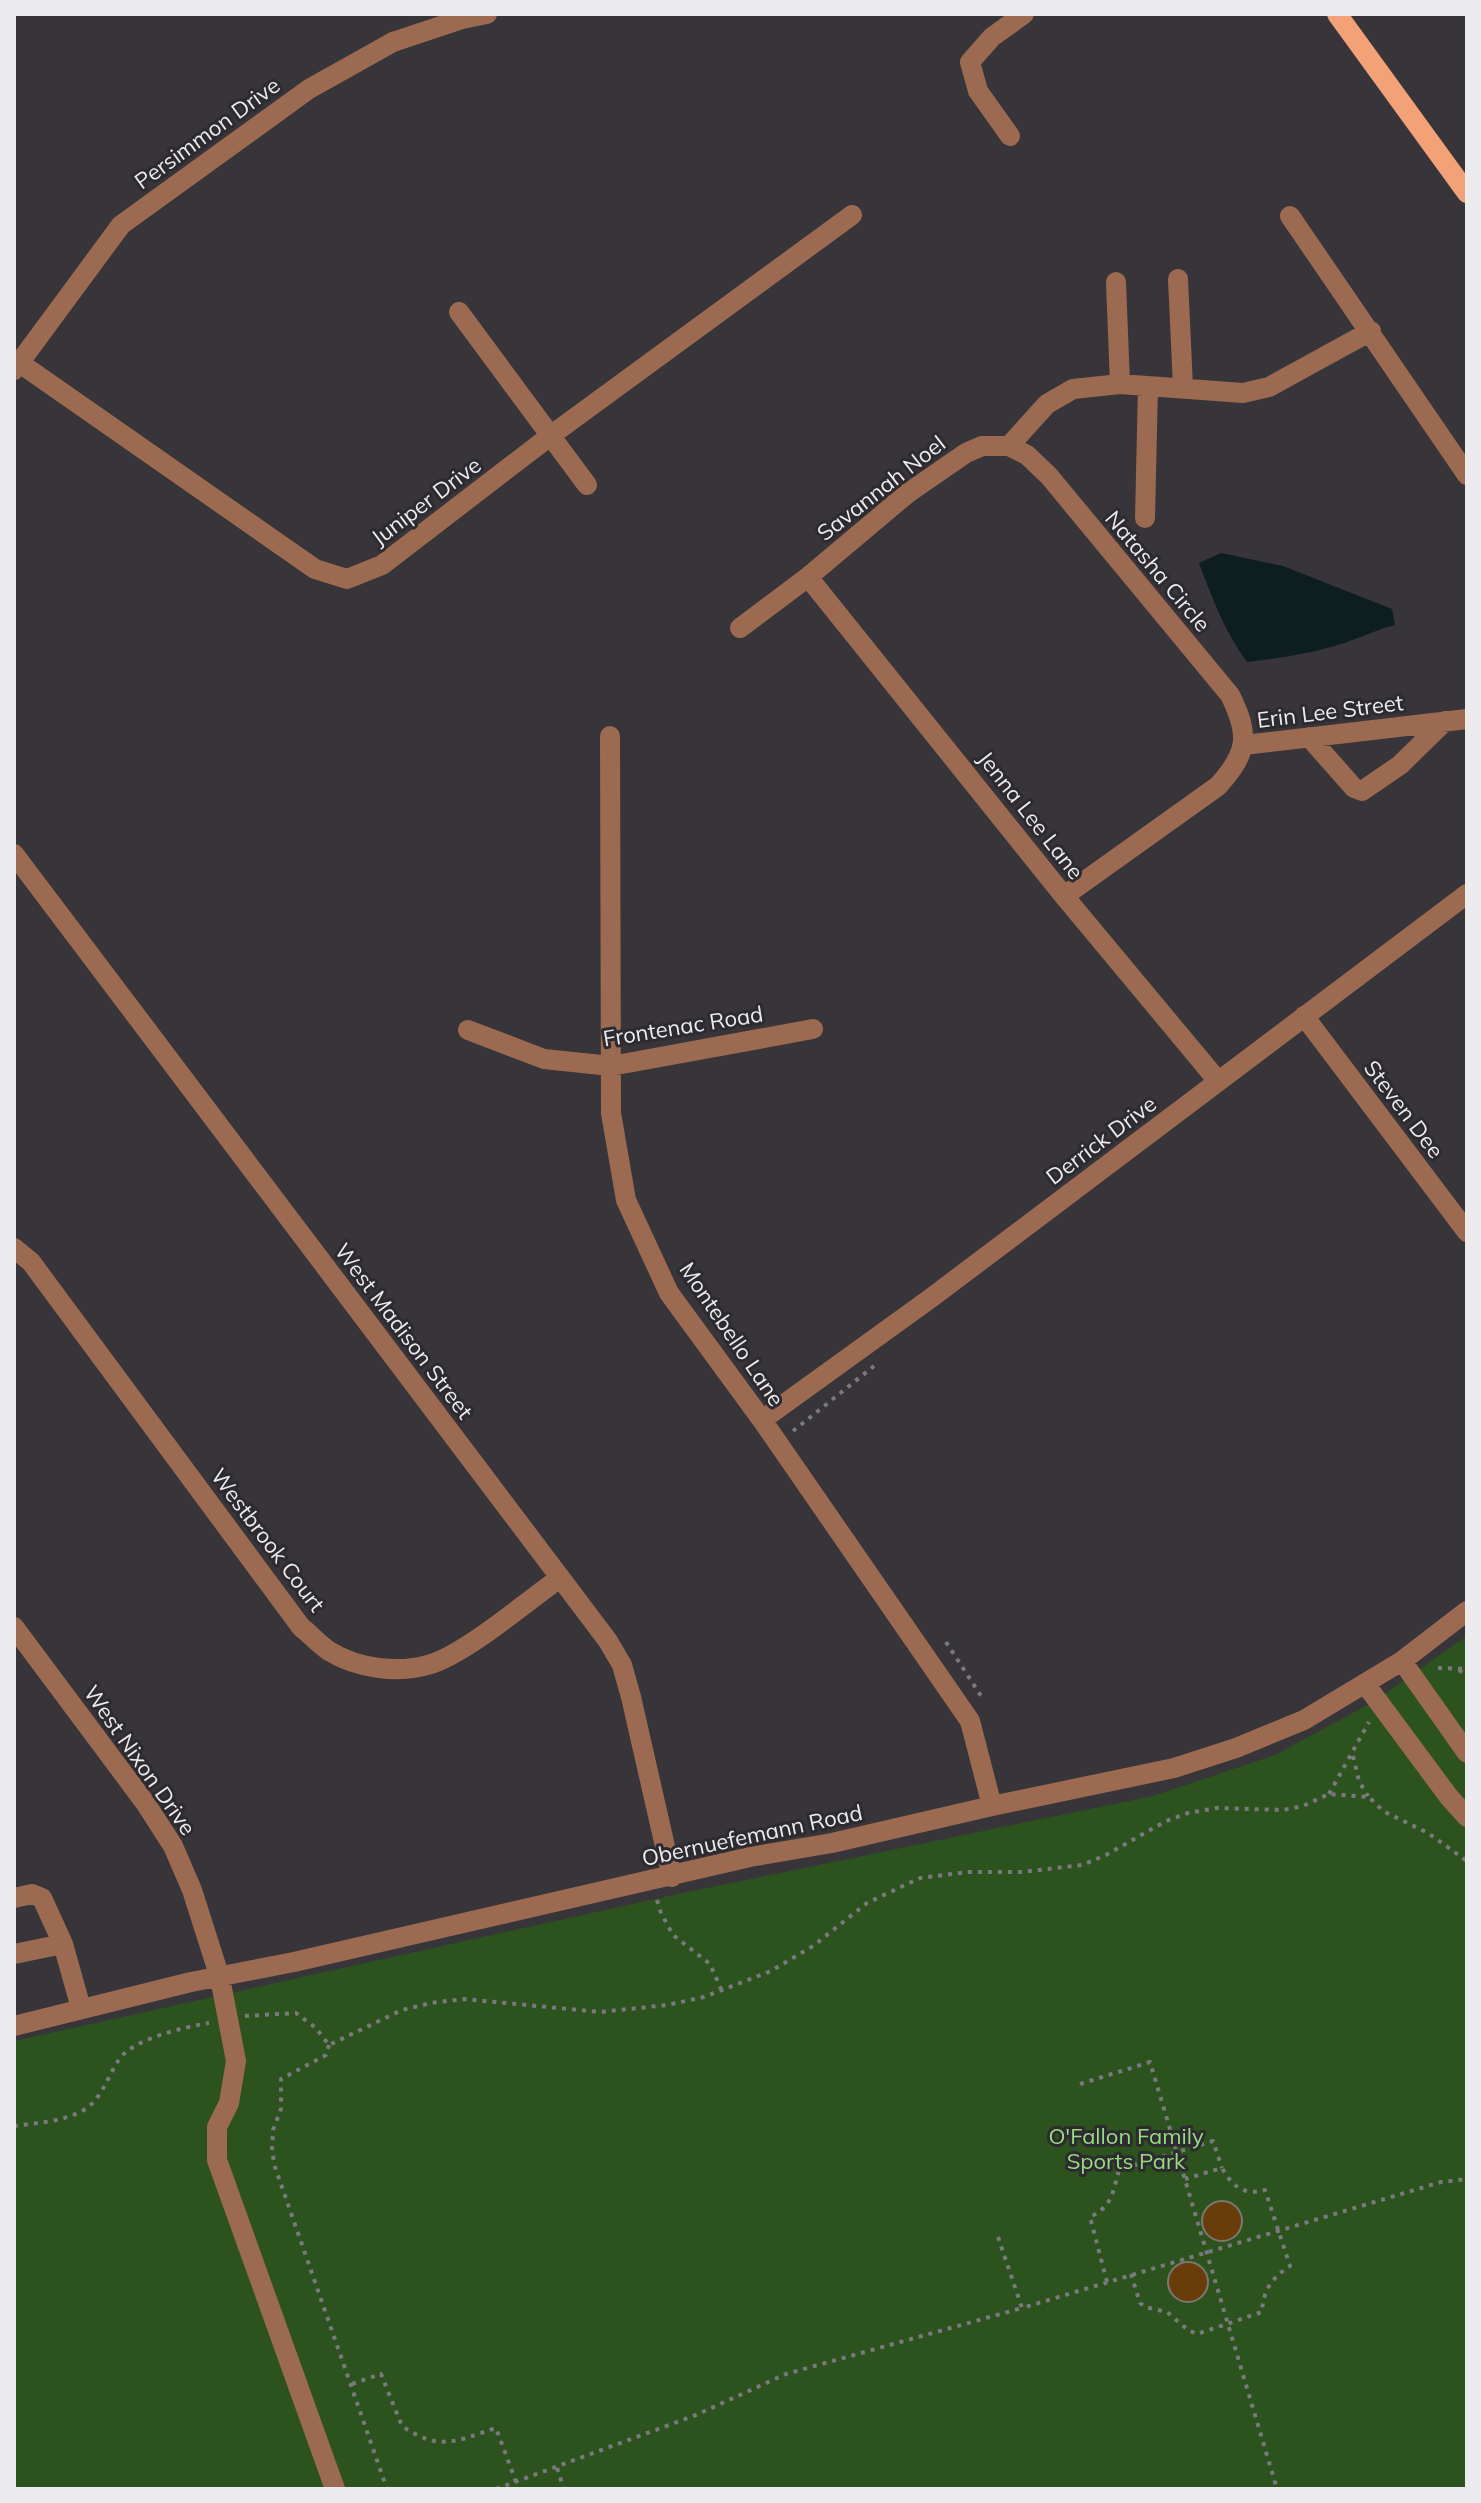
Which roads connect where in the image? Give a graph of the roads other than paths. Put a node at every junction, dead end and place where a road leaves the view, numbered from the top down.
1 (487, 14) edge
2 (1024, 14) edge
3 (1337, 14) edge
4 (1010, 136) dead end
5 (1467, 193) edge
6 (852, 215) dead end
7 (1290, 216) dead end
8 (1178, 279) dead end
9 (1116, 282) dead end
10 (459, 312) dead end
11 (1371, 331) junction
12 (16, 364) edge
13 (1120, 384) junction
14 (1148, 386) junction
15 (1183, 387) junction
16 (550, 436) junction
17 (1009, 446) junction
18 (1467, 475) edge
19 (587, 485) dead end
20 (1145, 518) dead end
21 (808, 577) junction
22 (740, 628) dead end
23 (1467, 719) edge
24 (1445, 721) junction
25 (610, 736) dead end
26 (1309, 737) junction
27 (1244, 745) junction
28 (14, 854) edge
29 (1467, 894) edge
30 (1064, 896) junction
31 (1304, 1016) junction
32 (813, 1029) dead end
33 (468, 1030) dead end
34 (611, 1066) junction
35 (1218, 1081) junction
36 (1467, 1232) edge
37 (14, 1248) edge
38 (762, 1420) junction
39 (560, 1578) junction
40 (1467, 1611) edge
41 (14, 1627) edge
42 (1402, 1661) junction
43 (1366, 1685) junction
44 (1467, 1753) edge
45 (992, 1806) junction
46 (1467, 1817) edge
47 (672, 1877) junction
48 (14, 1898) edge
49 (63, 1944) junction
50 (14, 1954) edge
51 (220, 1978) junction
52 (81, 2008) junction
53 (14, 2026) edge
54 (335, 2489) edge

1 - 12 street, Persimmon Drive
2 - 4 street
3 - 5 main road
6 - 16 street, Juniper Drive
7 - 11 street
8 - 15 street
9 - 13 street
10 - 16 street
11 - 15 street
11 - 18 street
12 - 16 street, Juniper Drive
13 - 14 street
13 - 17 street
14 - 15 street
14 - 20 street
16 - 19 street
17 - 21 street, Savannah Noel
17 - 27 street, Natasha Circle
21 - 22 street, Savannah Noel
21 - 30 street, Jenna Lee Lane
23 - 24 street, Erin Lee Street
24 - 26 street, Erin Lee Street
24 - 26 street
25 - 34 street, Montebello Lane
26 - 27 street, Erin Lee Street
27 - 30 street, Erin Lee Street
28 - 39 street, West Madison Street
29 - 31 street, Derrick Drive
30 - 35 street, Jenna Lee Lane
31 - 35 street, Derrick Drive
31 - 36 street, Steven Dee
32 - 34 street, Frontenac Road
33 - 34 street, Frontenac Road
34 - 38 street, Montebello Lane
35 - 38 street, Derrick Drive
37 - 39 street, Westbrook Court
38 - 45 street, Montebello Lane
39 - 47 street, West Madison Street
40 - 42 street, Obernuefemann Road
41 - 51 street, West Nixon Drive
42 - 43 street, Obernuefemann Road
42 - 44 street
43 - 45 street, Obernuefemann Road
43 - 46 street
45 - 47 street, Obernuefemann Road
47 - 51 street, Obernuefemann Road
48 - 49 street
49 - 50 street
49 - 52 street
51 - 52 street, Obernuefemann Road
51 - 54 street, West Nixon Drive
52 - 53 street, Obernuefemann Road

